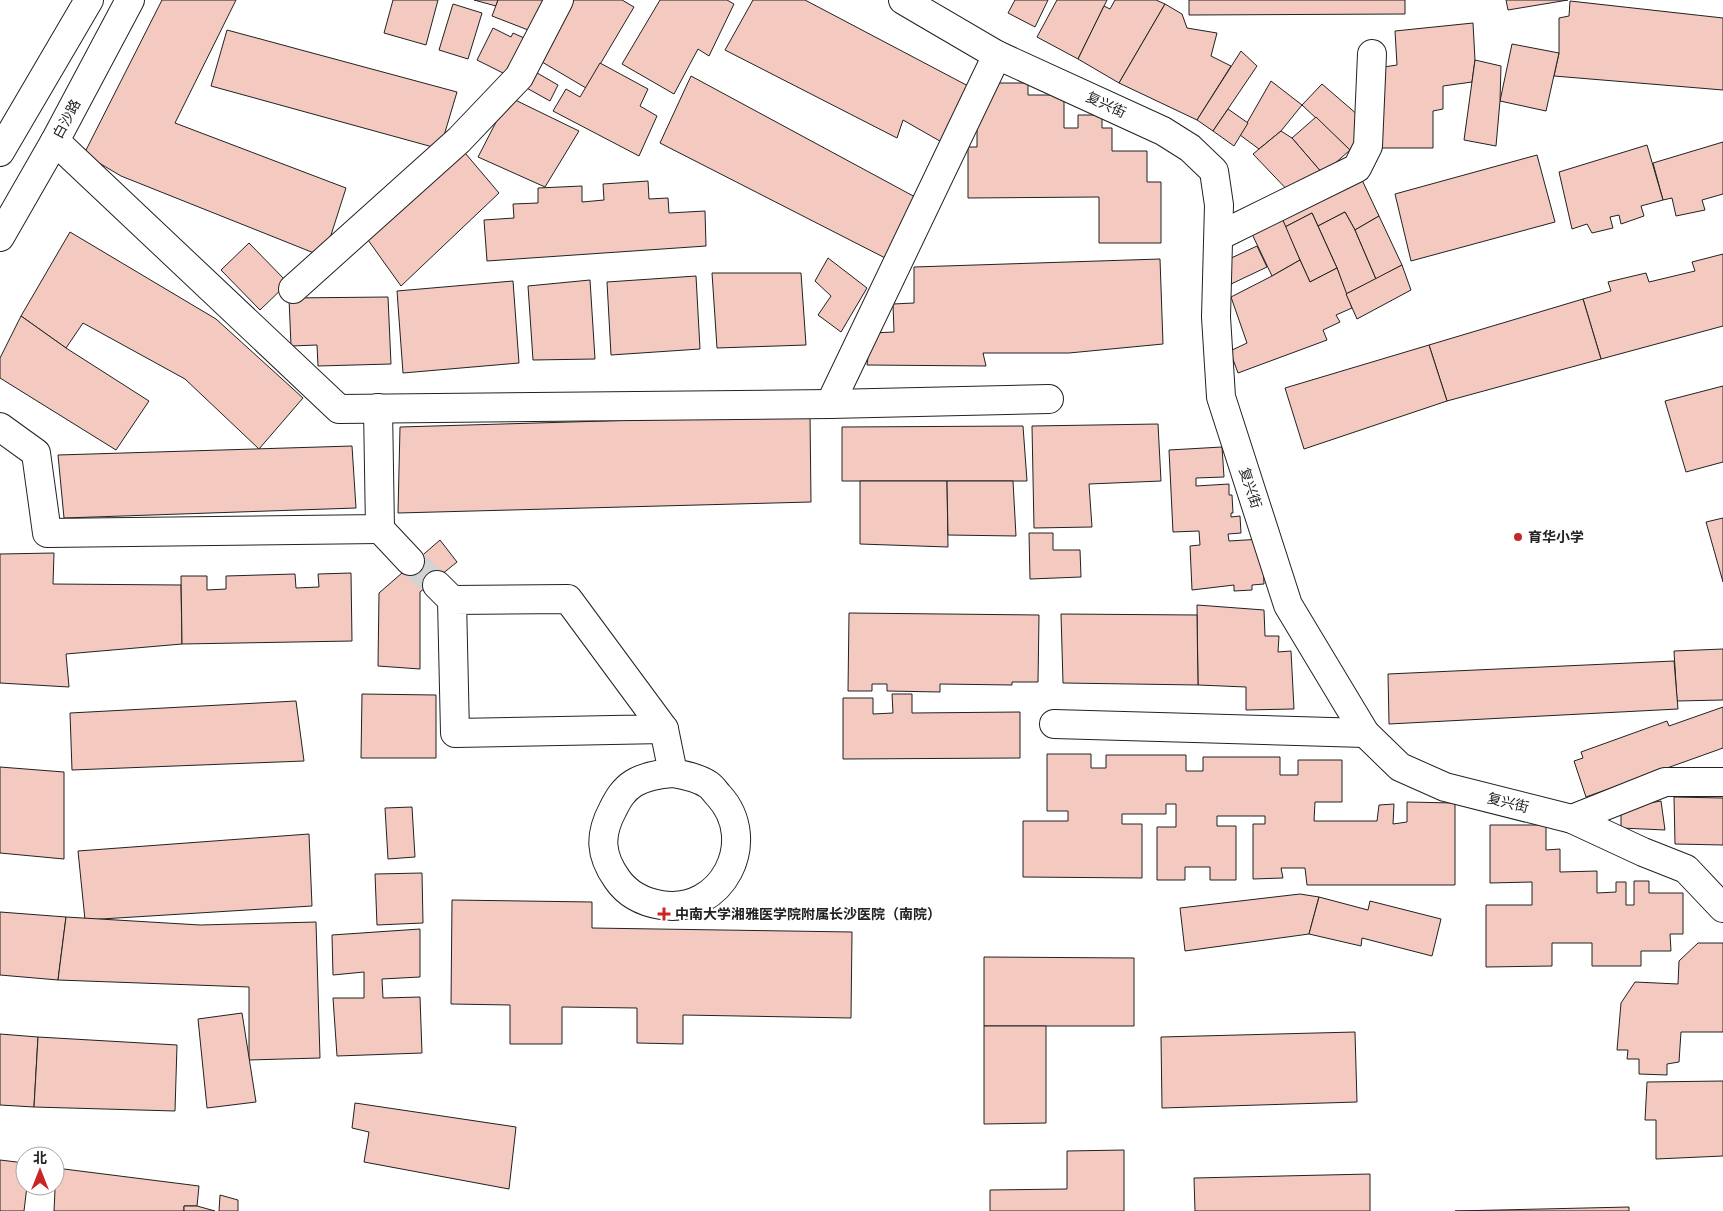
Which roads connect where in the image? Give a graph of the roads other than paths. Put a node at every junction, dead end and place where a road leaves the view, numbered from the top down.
1 (89, 0) edge
2 (130, 0) edge
3 (559, 0) edge
4 (903, 0) edge
5 (1372, 54) dead end
6 (997, 55) junction
7 (55, 142) junction
8 (0, 152) edge
9 (1219, 236) junction
10 (0, 237) edge
11 (293, 289) dead end
12 (1049, 399) dead end
13 (830, 404) junction
14 (378, 408) junction
15 (0, 427) edge
16 (380, 529) junction
17 (410, 560) tunnel mouth
18 (1054, 724) dead end
19 (664, 729) junction
20 (1365, 733) junction
21 (674, 773) junction
22 (1723, 782) edge
23 (1572, 819) junction
24 (1723, 908) edge

1 - 8 street
2 - 7 street, 白沙路
3 - 11 street
4 - 6 street, 复兴街
5 - 9 street
6 - 9 street, 复兴街
6 - 13 street
7 - 10 street, 白沙路
7 - 14 street
9 - 20 street, 复兴街
12 - 13 street
13 - 14 street
14 - 16 street
15 - 16 street
16 - 17 street
18 - 20 street
19 - 19 street
19 - 21 street
20 - 23 street, 复兴街
21 - 21 street
22 - 23 street
23 - 24 street, 复兴街

